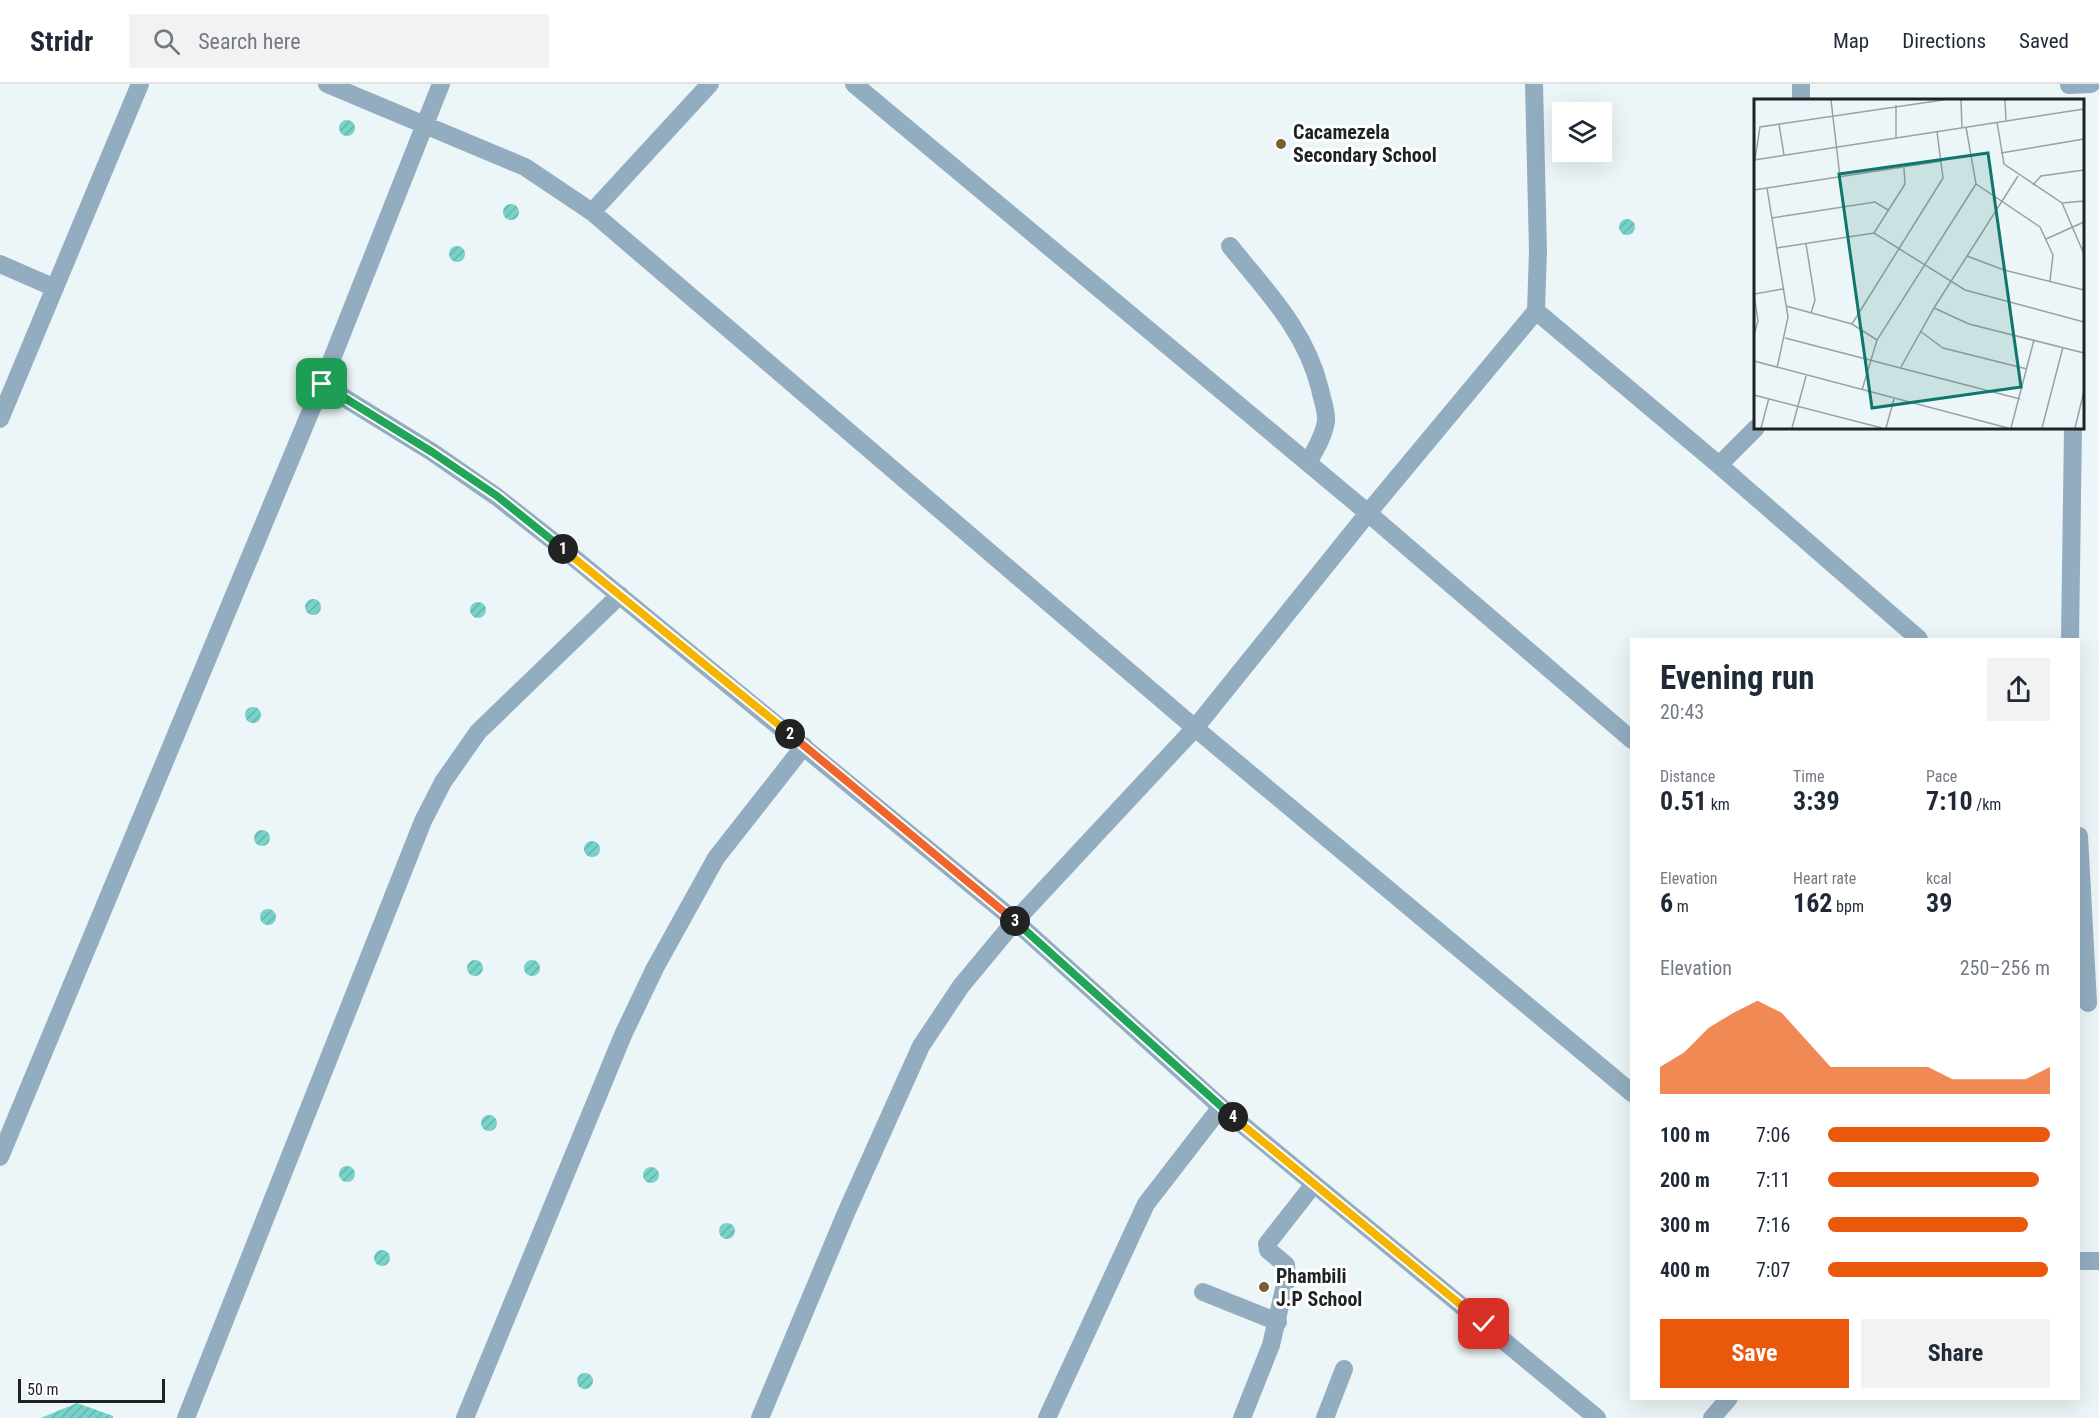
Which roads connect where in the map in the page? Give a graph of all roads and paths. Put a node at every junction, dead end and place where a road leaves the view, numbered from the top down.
1 (140, 84) edge
2 (327, 84) edge
3 (441, 84) edge
4 (710, 84) edge
5 (854, 84) edge
6 (1534, 84) edge
7 (1801, 84) edge
8 (2091, 84) edge
9 (2069, 90) edge
10 (1802, 99) edge
11 (424, 124) junction
12 (592, 212) junction
13 (1230, 246) dead end
14 (0, 264) edge
15 (55, 288) junction
16 (1536, 311) junction
17 (322, 384) junction
18 (0, 419) edge
19 (1755, 429) edge
20 (2073, 429) edge
21 (1308, 463) junction
22 (1719, 465) junction
23 (1368, 513) junction
24 (620, 595) junction
25 (1918, 638) edge
26 (2070, 638) edge
27 (1195, 728) junction
28 (1630, 738) edge
29 (804, 746) junction
30 (2080, 853) edge
31 (1015, 921) junction
32 (2089, 1003) edge
33 (1630, 1091) edge
34 (1221, 1107) junction
35 (0, 1157) edge
36 (1314, 1184) junction
37 (2099, 1261) edge
38 (2080, 1262) edge
39 (1203, 1292) dead end
40 (1278, 1322) junction
41 (1344, 1369) dead end
42 (1727, 1400) edge
43 (186, 1418) edge
44 (465, 1418) edge
45 (760, 1418) edge
46 (1047, 1418) edge
47 (1242, 1418) edge
48 (1326, 1418) edge
49 (1597, 1418) edge
50 (1712, 1418) edge

1 - 15 street
2 - 11 street
3 - 11 street
4 - 12 street
5 - 21 street
6 - 16 street
7 - 10 street
8 - 9 street
11 - 12 street
11 - 17 street
12 - 27 street
13 - 21 street
14 - 15 street
15 - 18 street
16 - 22 street
16 - 23 street
17 - 24 street
17 - 35 street
19 - 22 street
20 - 26 street
21 - 23 street
22 - 25 street
23 - 27 street
23 - 28 street
24 - 29 street
24 - 43 street
27 - 31 street
27 - 33 street
29 - 31 street
29 - 44 street
30 - 32 street
31 - 34 street
31 - 45 street
34 - 36 street
34 - 46 street
36 - 40 street
36 - 49 street
37 - 38 street
39 - 40 street
40 - 47 street
41 - 48 street
42 - 50 street

